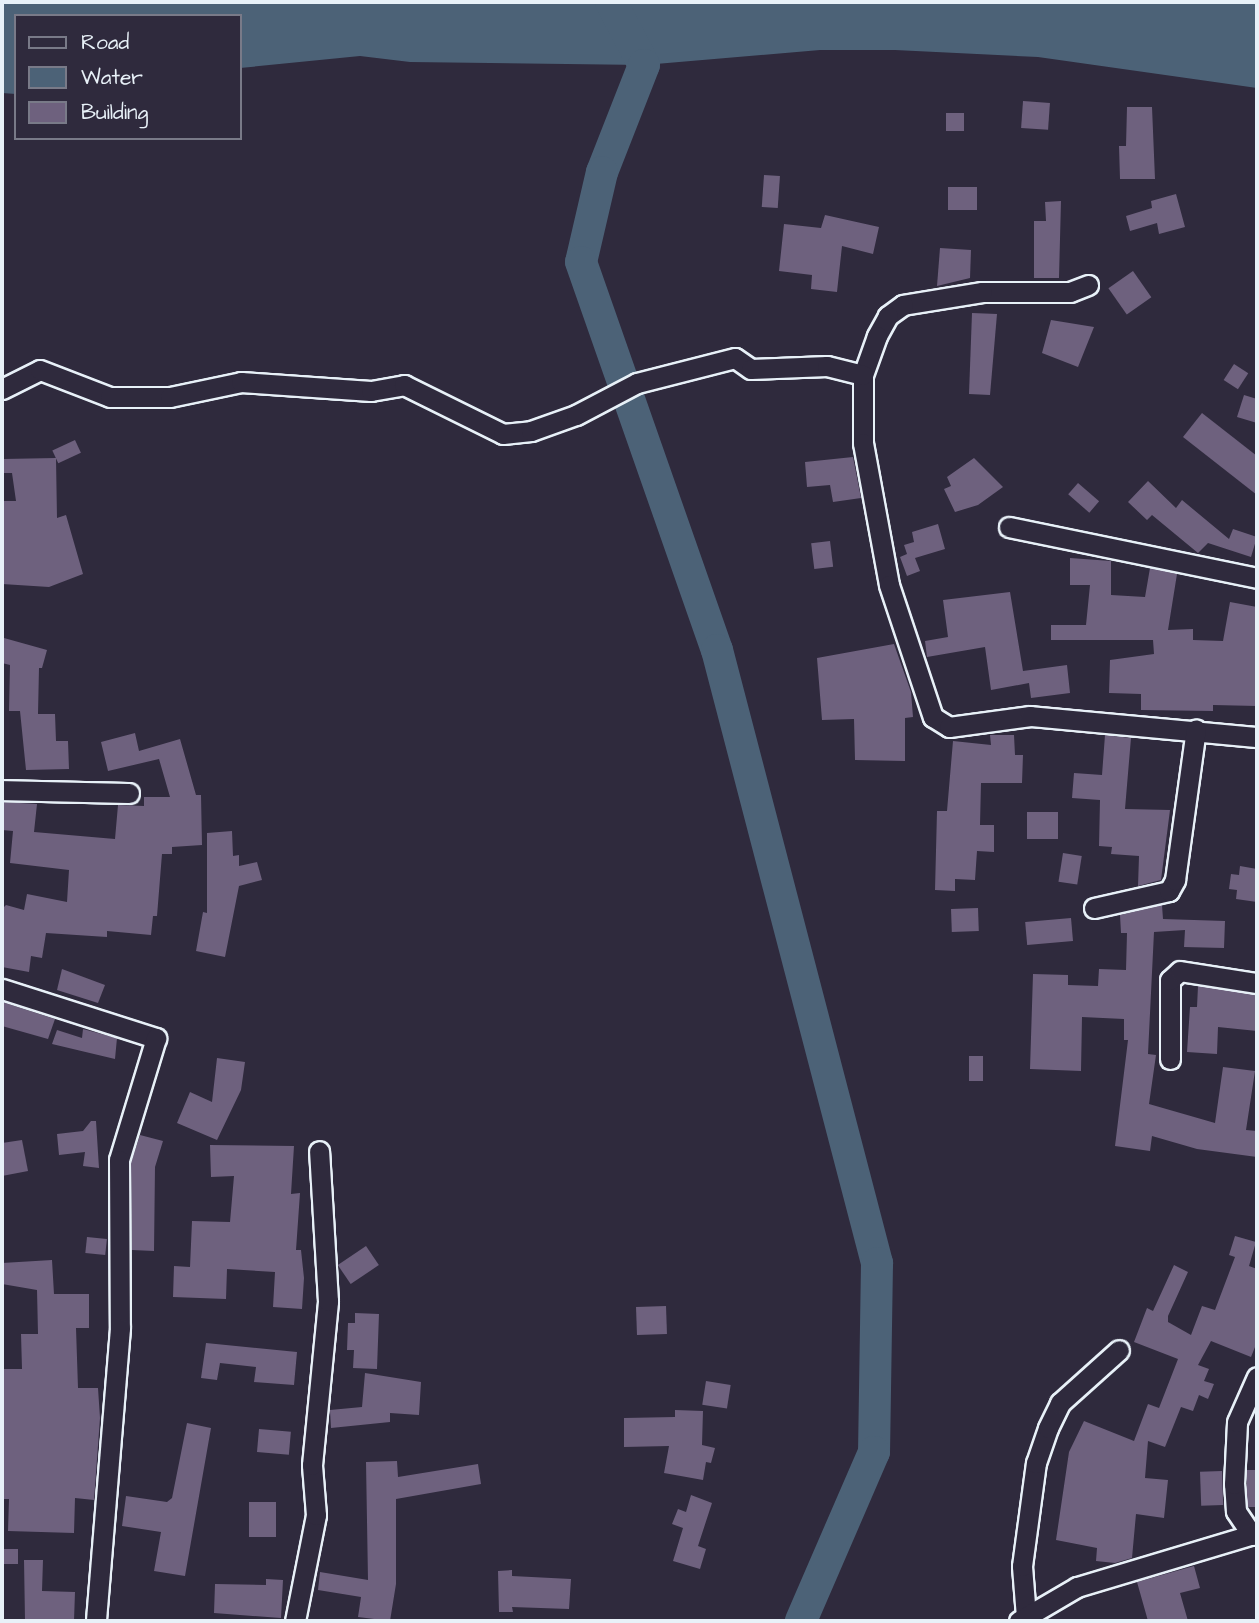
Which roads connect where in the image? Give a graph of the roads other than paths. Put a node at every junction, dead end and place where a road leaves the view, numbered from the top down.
1 (1088, 285) dead end
2 (863, 375) junction
3 (2, 389) edge
4 (1009, 527) dead end
5 (1257, 578) edge
6 (1196, 729) junction
7 (1257, 737) edge
8 (2, 790) edge
9 (129, 793) dead end
10 (1094, 908) dead end
11 (1257, 983) edge
12 (2, 989) edge
13 (1170, 1059) dead end
14 (319, 1151) dead end
15 (1119, 1350) dead end
16 (1257, 1377) edge
17 (1255, 1534) edge
18 (1022, 1619) edge
19 (96, 1621) edge
20 (296, 1621) edge

1 - 2 street
2 - 3 street
2 - 6 street
4 - 5 street
6 - 7 street
6 - 10 street
8 - 9 street
11 - 13 street
12 - 19 street
14 - 20 street
15 - 18 street
16 - 17 street
17 - 18 street

